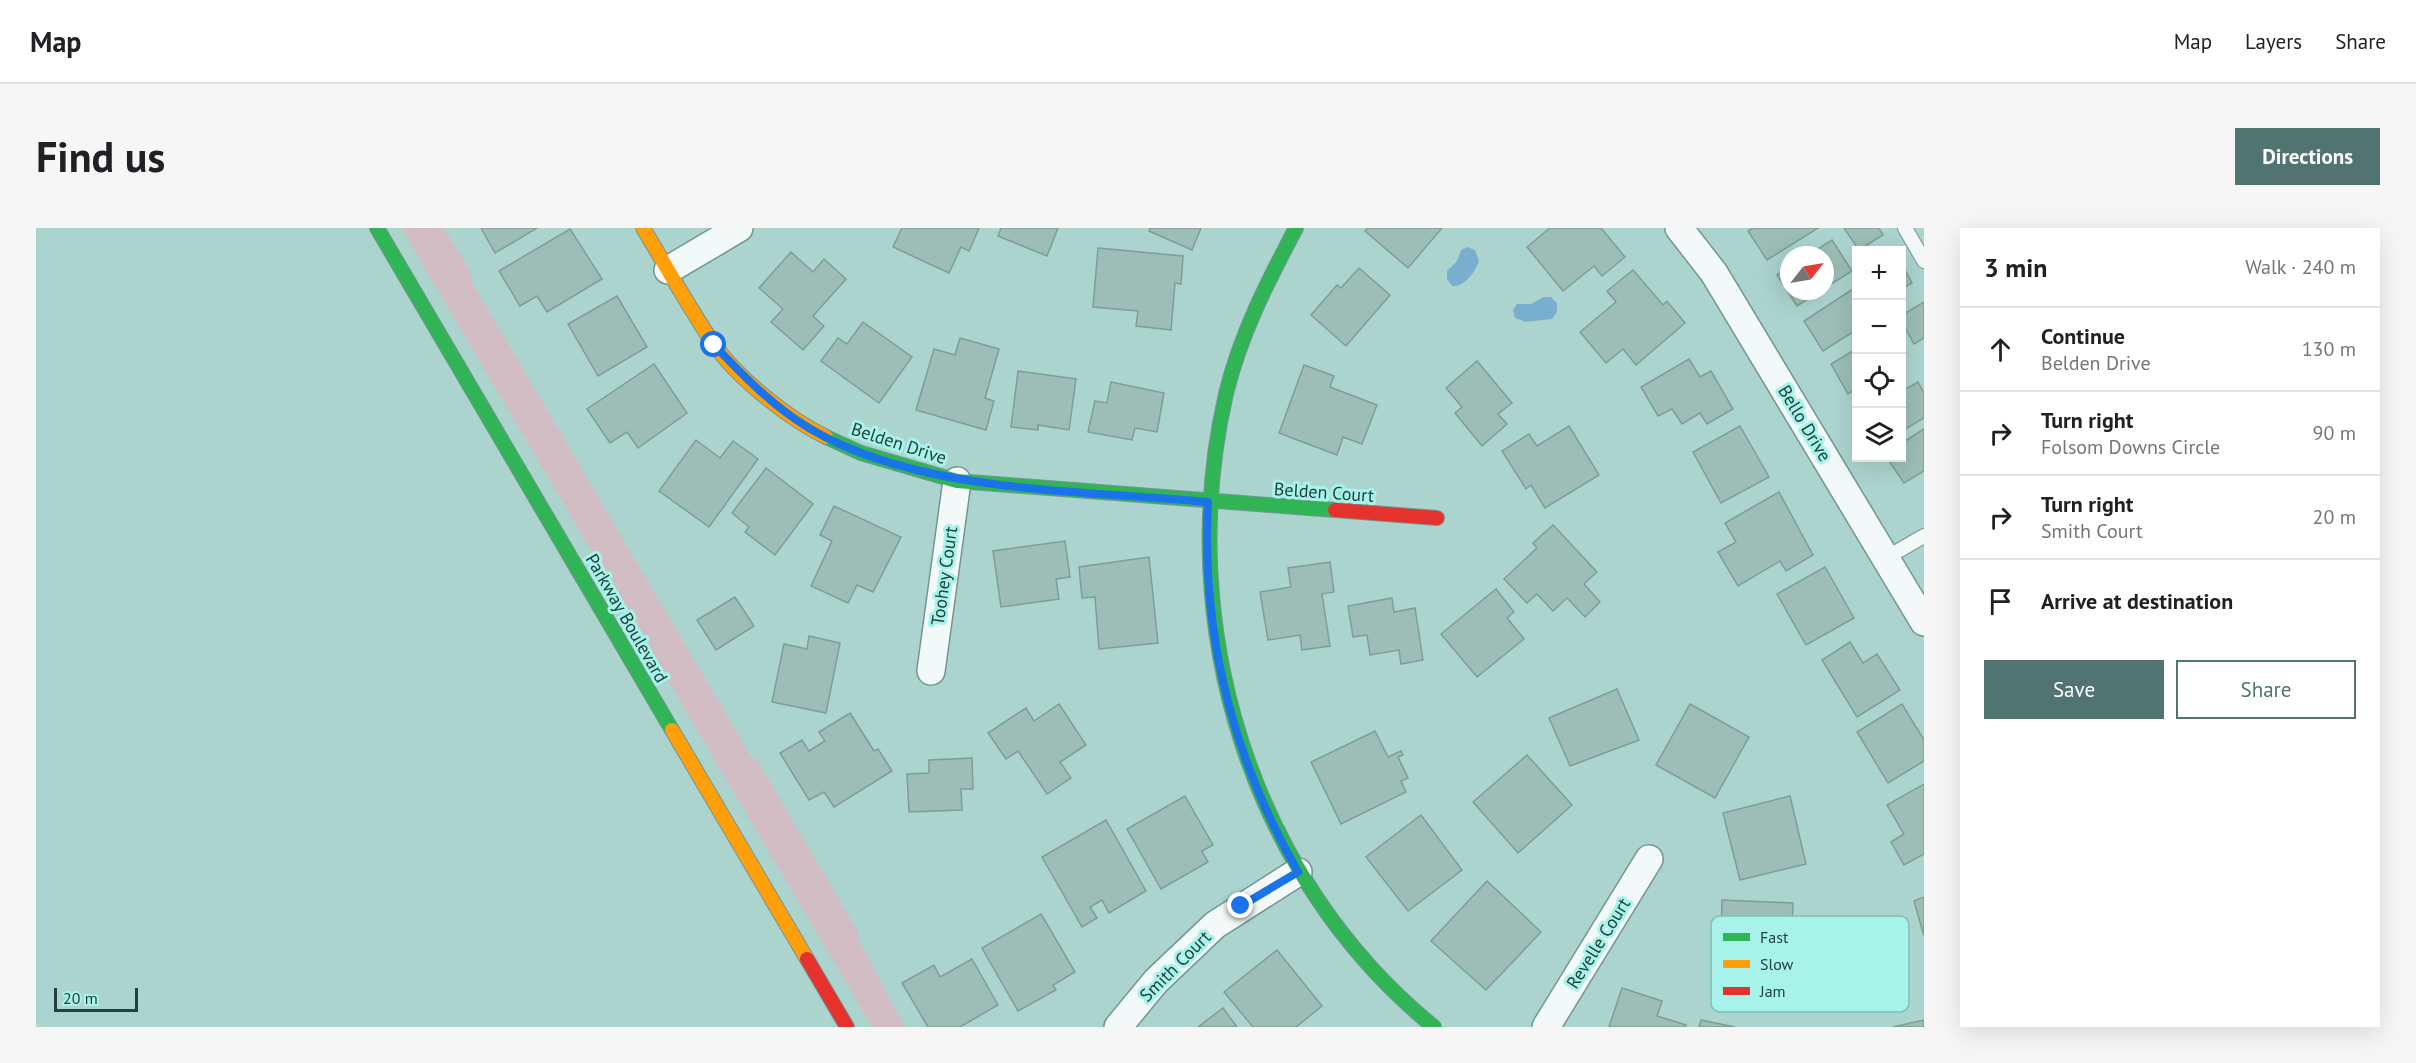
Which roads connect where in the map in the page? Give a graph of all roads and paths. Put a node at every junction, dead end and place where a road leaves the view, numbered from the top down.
1 (376, 228) edge
2 (643, 228) edge
3 (740, 228) edge
4 (1296, 228) edge
5 (1679, 228) edge
6 (1905, 228) edge
7 (1924, 261) edge
8 (668, 270) junction
9 (957, 481) junction
10 (1208, 502) junction
11 (1437, 518) dead end
12 (1924, 536) edge
13 (1886, 558) junction
14 (1924, 622) edge
15 (931, 671) dead end
16 (1649, 860) dead end
17 (1298, 872) junction
18 (847, 1027) edge
19 (1118, 1027) edge
20 (1434, 1027) edge
21 (1546, 1027) edge

1 - 18 street, Parkway Boulevard
2 - 8 street, Belden Drive
3 - 8 street
4 - 10 street
5 - 13 street, Bello Drive
6 - 7 lane
8 - 9 street, Belden Drive
9 - 10 street, Belden Drive
9 - 15 street, Toohey Court
10 - 11 street, Belden Court
10 - 17 street
12 - 13 lane
13 - 14 street, Bello Drive
16 - 21 street, Revelle Court
17 - 19 street, Smith Court
17 - 20 street

